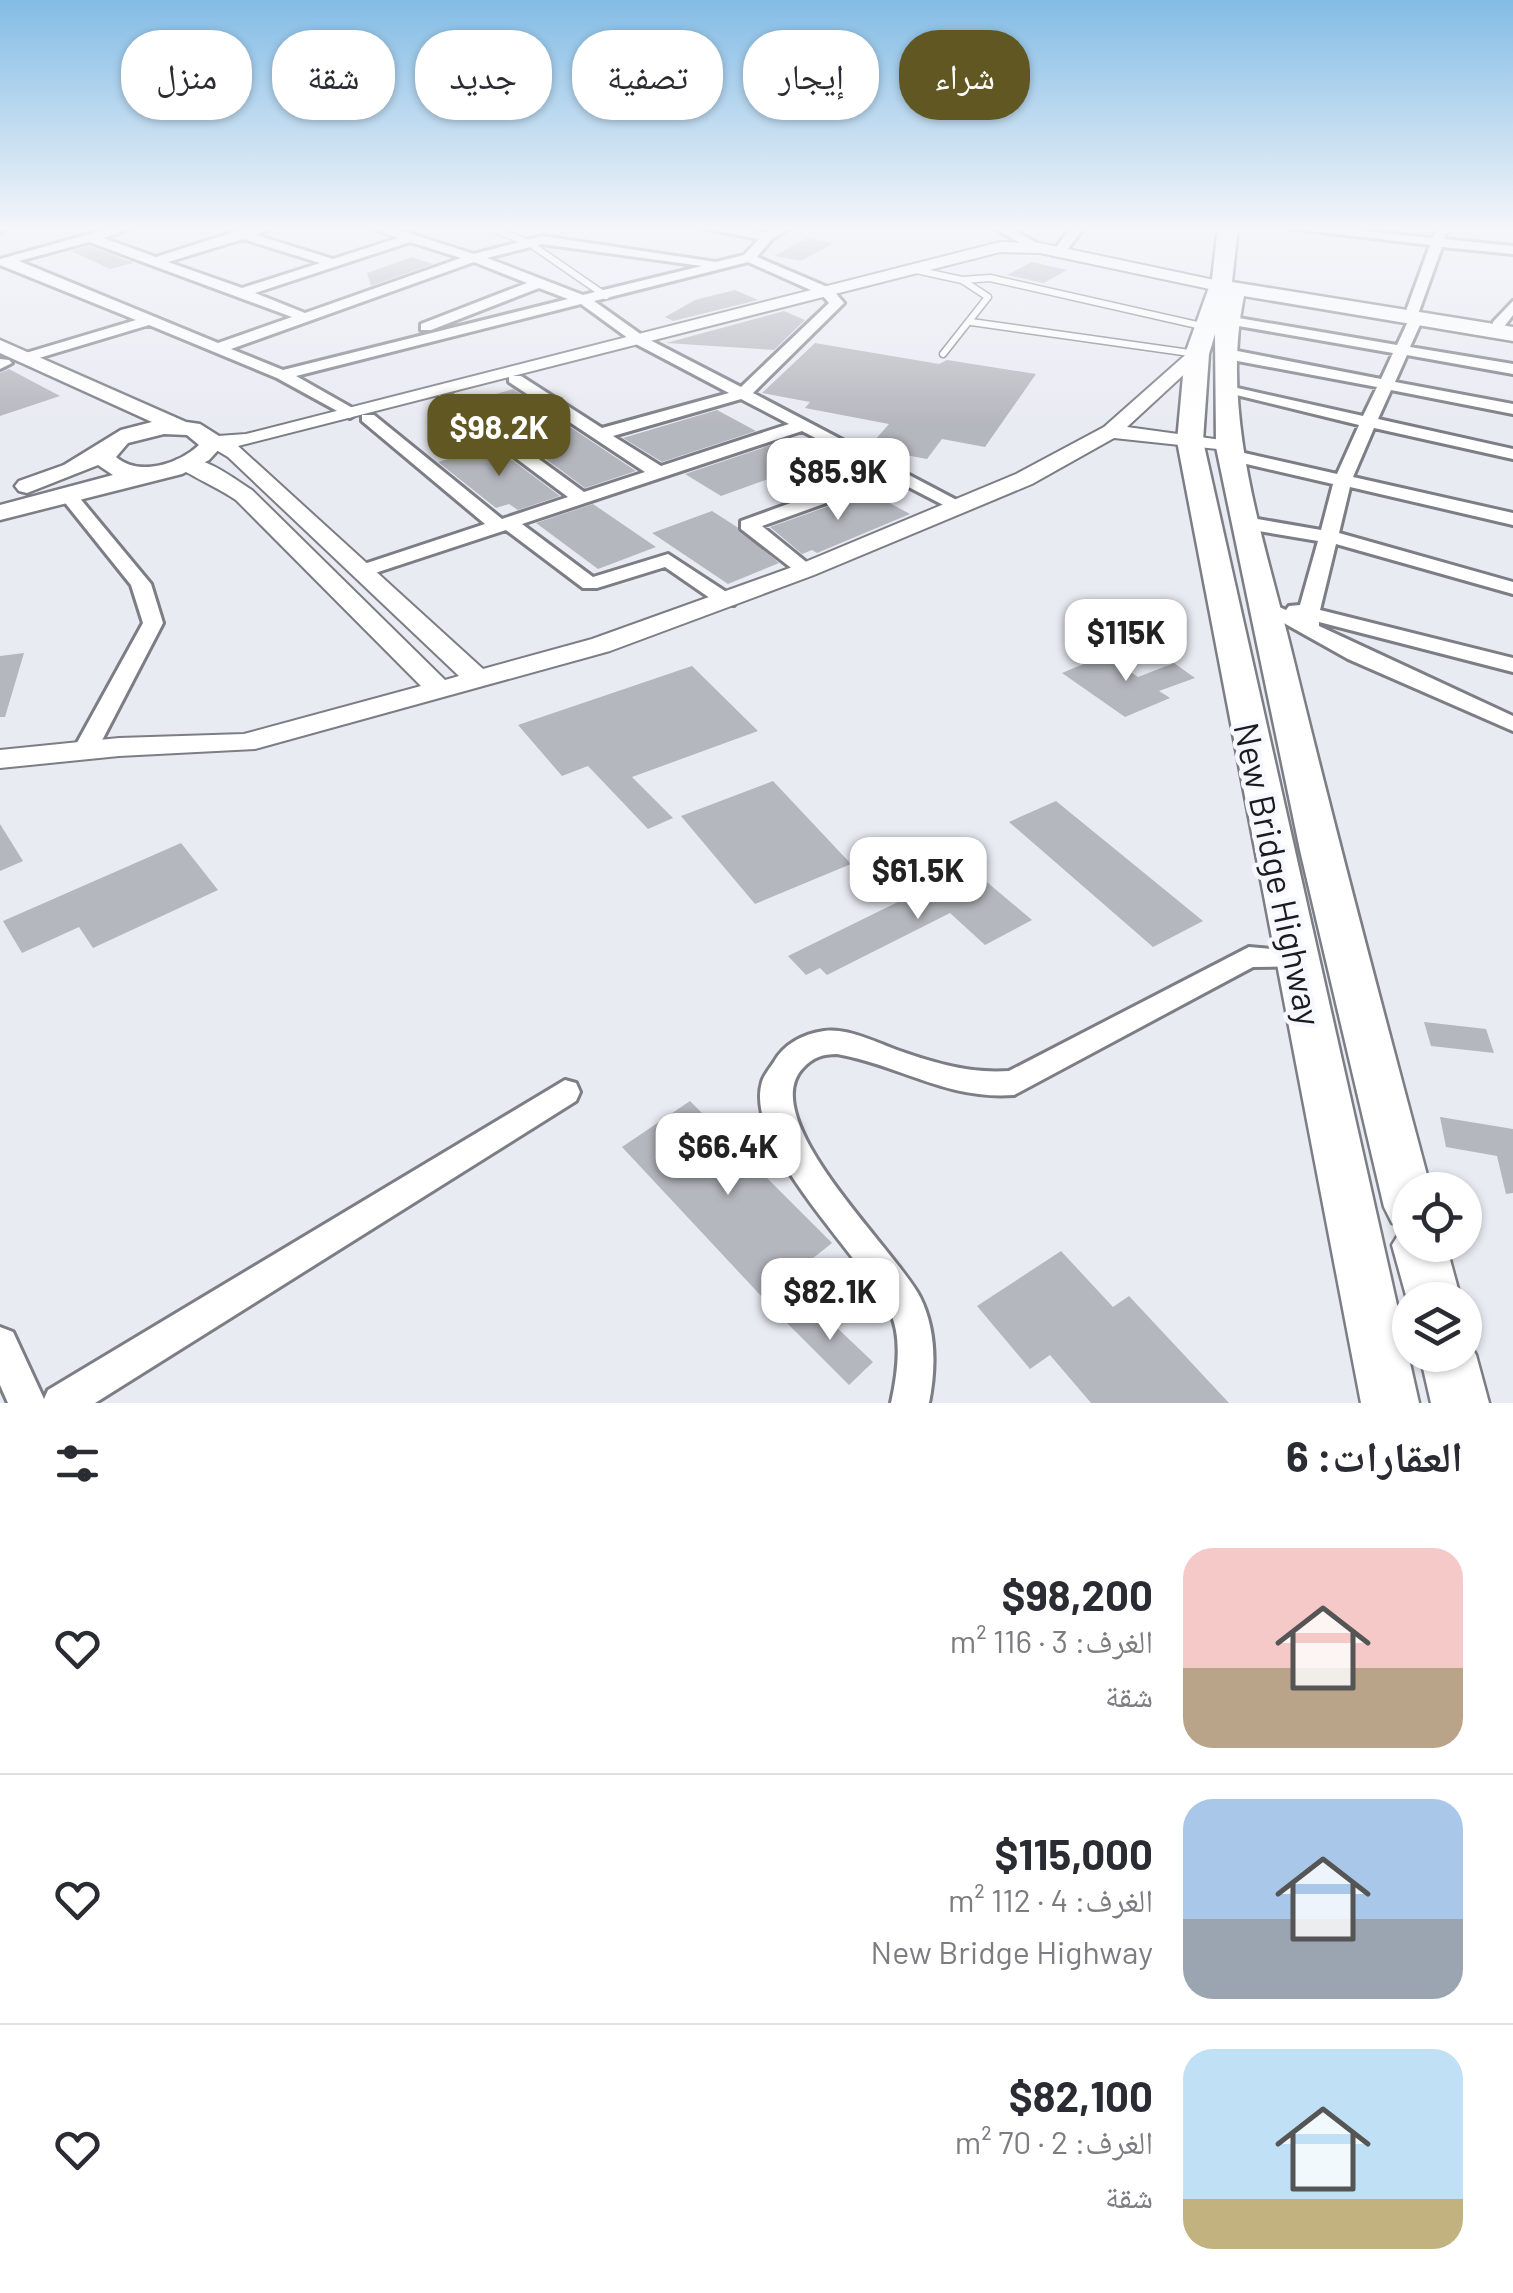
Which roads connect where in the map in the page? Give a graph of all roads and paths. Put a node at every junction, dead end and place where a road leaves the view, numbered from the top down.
1 (81, 292) edge
2 (238, 292) edge
3 (247, 292) edge
4 (377, 292) edge
5 (518, 292) edge
6 (563, 292) edge
7 (601, 292) edge
8 (619, 292) edge
9 (826, 292) edge
10 (828, 292) edge
11 (981, 292) edge
12 (1091, 292) edge
13 (1170, 292) edge
14 (1223, 292) edge
15 (1227, 292) edge
16 (1421, 292) edge
17 (242, 294) junction
18 (606, 296) junction
19 (586, 301) junction
20 (1513, 305) edge
21 (1221, 311) junction
22 (1414, 314) junction
23 (306, 318) junction
24 (151, 320) junction
25 (971, 322) junction
26 (1508, 328) edge
27 (641, 341) junction
28 (218, 348) junction
29 (1402, 349) junction
30 (943, 354) dead end
31 (6, 358) edge
32 (339, 361) junction
33 (1513, 369) edge
34 (282, 375) junction
35 (516, 380) junction
36 (1386, 384) junction
37 (1224, 390) junction
38 (743, 394) junction
39 (444, 398) junction
40 (1513, 409) edge
41 (359, 415) junction
42 (1368, 421) junction
43 (804, 425) junction
44 (180, 427) junction
45 (1111, 431) junction
46 (600, 434) junction
47 (211, 440) junction
48 (1190, 441) junction
49 (112, 446) junction
50 (1230, 451) junction
51 (235, 453) junction
52 (1513, 454) edge
53 (185, 464) junction
54 (152, 472) junction
55 (894, 472) junction
56 (659, 473) junction
57 (1344, 478) junction
58 (66, 494) junction
59 (0, 495) edge
60 (582, 499) junction
61 (959, 506) junction
62 (0, 513) edge
63 (1513, 519) edge
64 (1246, 523) junction
65 (504, 524) junction
66 (1330, 537) junction
67 (806, 570) junction
68 (362, 571) junction
69 (1513, 588) edge
70 (727, 601) junction
71 (1267, 608) junction
72 (1308, 620) junction
73 (1513, 665) edge
74 (479, 680) junction
75 (440, 690) junction
76 (1513, 724) edge
77 (85, 750) junction
78 (0, 759) edge
79 (1296, 959) junction
80 (565, 1092) dead end
81 (1401, 1172) edge
82 (0, 1344) edge
83 (1452, 1372) edge
84 (26, 1403) edge
85 (62, 1403) edge
86 (910, 1403) edge
87 (1390, 1403) edge
88 (1460, 1403) edge

1 - 24 street
2 - 17 street
3 - 17 street
4 - 23 street
5 - 32 street
6 - 19 street
7 - 18 lane
8 - 18 street
9 - 27 street
10 - 38 street
11 - 25 lane
12 - 21 lane
13 - 21 street
14 - 21 main road, New Bridge Highway
15 - 21 main road, New Bridge Highway
16 - 22 street
17 - 23 street
18 - 19 street
19 - 27 street
19 - 32 street
20 - 26 street
21 - 22 main road
21 - 25 lane
21 - 29 street
21 - 36 street
21 - 37 main road, New Bridge Highway
21 - 45 street
21 - 48 main road, New Bridge Highway
22 - 26 main road
22 - 29 street
23 - 28 street
24 - 28 street
24 - 31 street
25 - 30 lane
27 - 35 street
27 - 38 street
27 - 41 street
28 - 34 street
29 - 33 street
29 - 36 street
31 - 44 main road
31 - 49 main road
32 - 34 street
34 - 41 street
35 - 39 street
35 - 46 street
36 - 40 street
36 - 42 street
37 - 42 street
37 - 50 main road, New Bridge Highway
38 - 43 street
38 - 46 street
39 - 41 street
39 - 60 street
41 - 47 street
41 - 51 street
41 - 65 street
42 - 52 street
42 - 57 street
43 - 55 street
43 - 56 street
44 - 47 main road
44 - 49 main road
45 - 48 street
45 - 61 street
46 - 56 street
47 - 51 street
47 - 53 main road
48 - 50 street
48 - 79 main road, New Bridge Highway
49 - 54 main road
49 - 59 main road
50 - 57 street
50 - 64 main road, New Bridge Highway
51 - 53 street
51 - 68 street
53 - 54 main road
53 - 75 street
54 - 58 main road
55 - 61 street
55 - 67 street
56 - 60 street
57 - 63 street
57 - 66 street
58 - 62 main road
58 - 77 street
60 - 65 street
61 - 67 street
64 - 66 street
64 - 71 main road, New Bridge Highway
65 - 68 street
65 - 70 street
66 - 69 street
66 - 72 street
67 - 70 street
68 - 74 street
70 - 74 street
71 - 72 street
71 - 81 main road, New Bridge Highway
72 - 73 street
72 - 76 street
74 - 75 street
75 - 77 street
77 - 78 street
79 - 86 street
79 - 87 main road, New Bridge Highway
80 - 85 street
82 - 84 street
83 - 88 main road

